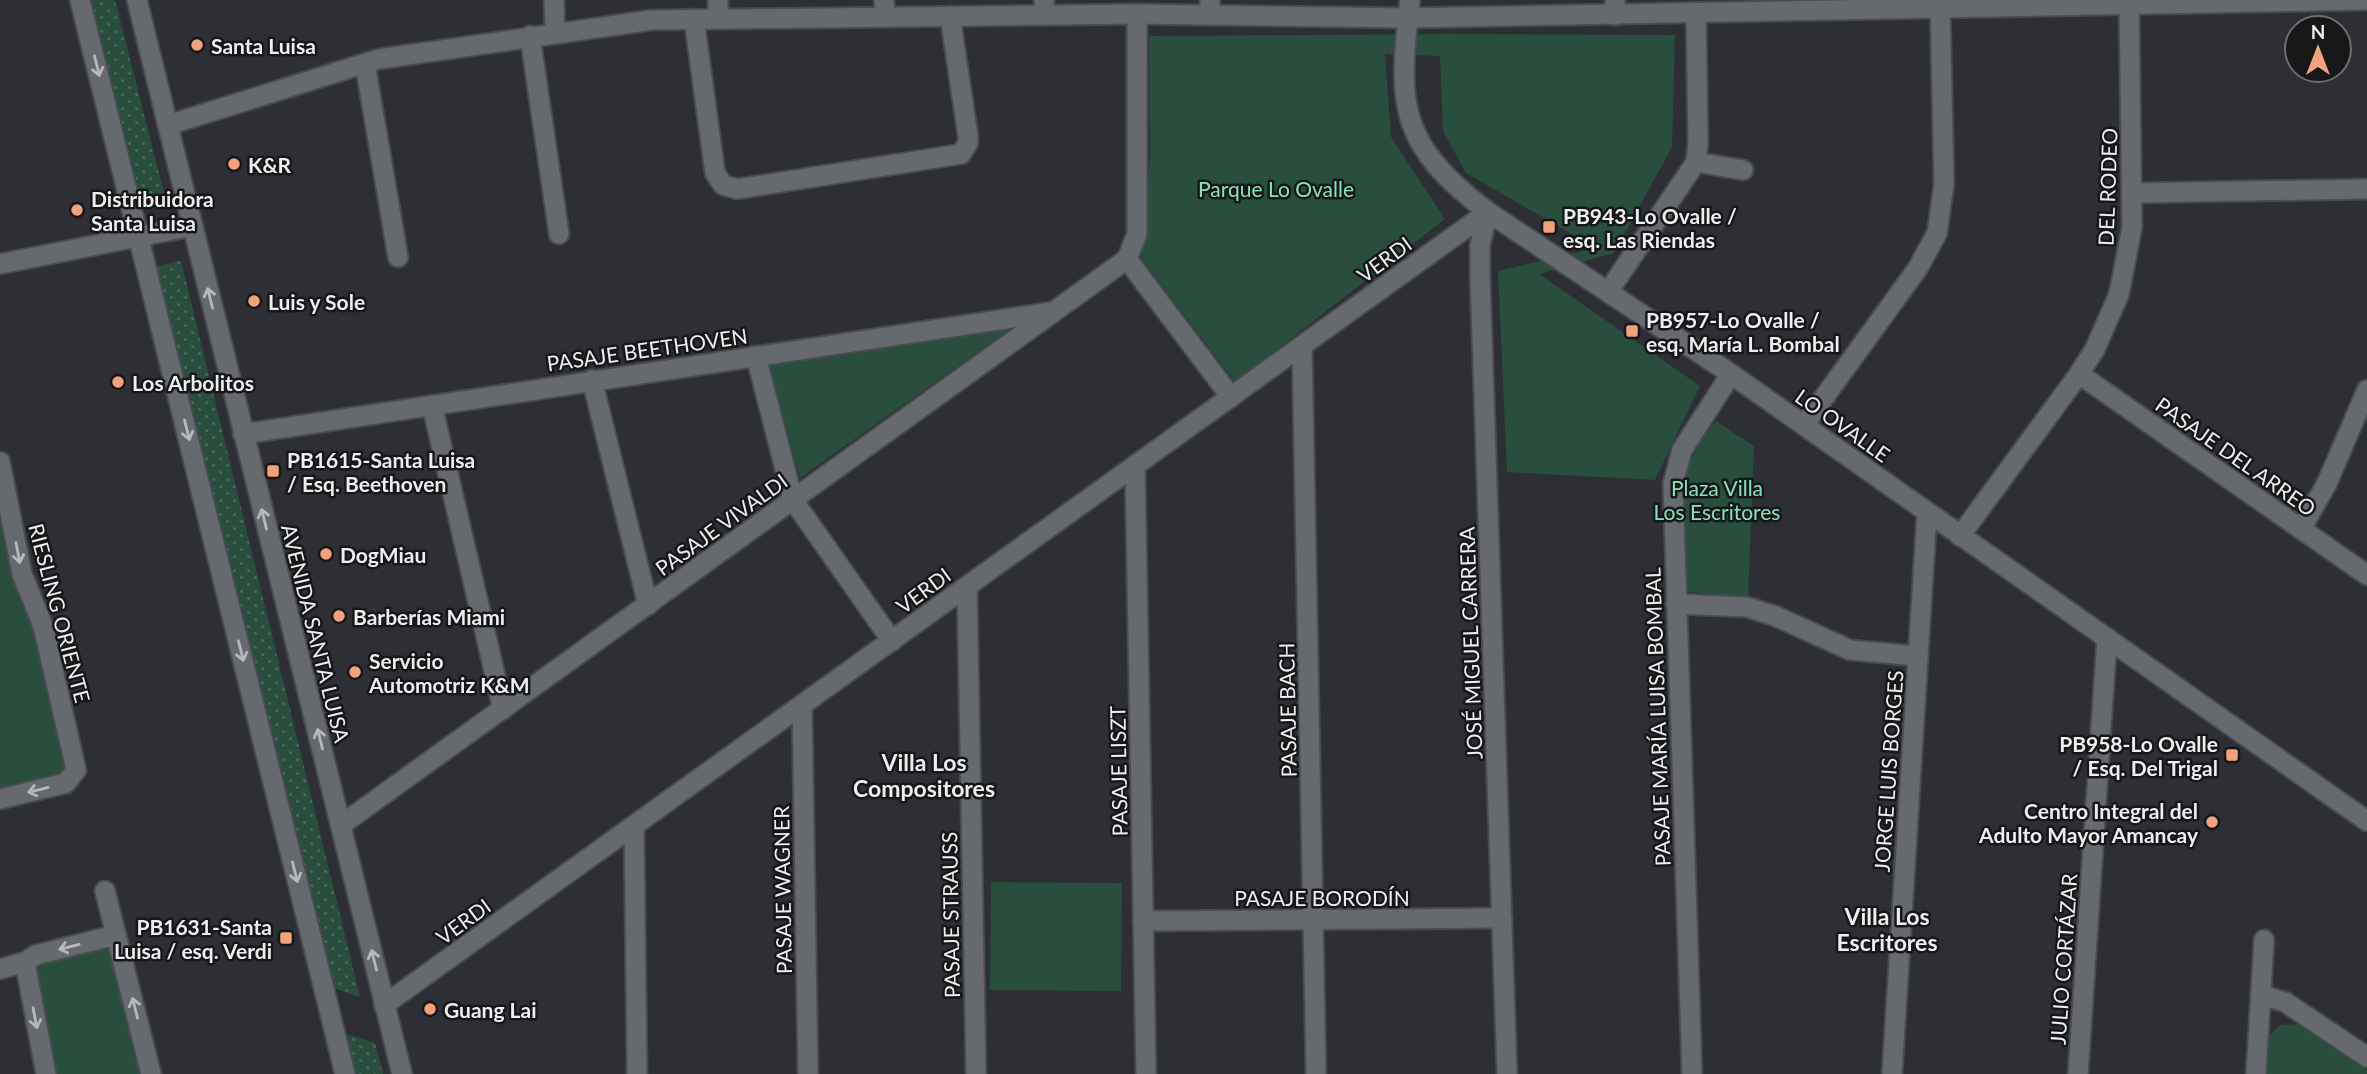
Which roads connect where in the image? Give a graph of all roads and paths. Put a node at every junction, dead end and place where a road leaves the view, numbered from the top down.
1 (80, 0) edge
2 (137, 0) edge
3 (554, 0) edge
4 (2366, 0) edge
5 (2129, 2) edge
6 (1940, 4) edge
7 (1778, 6) edge
8 (1045, 7) edge
9 (1615, 7) edge
10 (884, 8) edge
11 (1210, 8) edge
12 (718, 9) edge
13 (1409, 9) edge
14 (1696, 13) junction
15 (1137, 14) junction
16 (950, 16) junction
17 (694, 19) junction
18 (555, 32) junction
19 (530, 36) junction
20 (365, 64) junction
21 (168, 125) junction
22 (1696, 162) junction
23 (1742, 170) dead end
24 (2367, 189) edge
25 (2133, 193) junction
26 (1488, 212) junction
27 (192, 226) junction
28 (559, 234) dead end
29 (139, 236) junction
30 (398, 257) dead end
31 (1127, 258) junction
32 (0, 264) edge
33 (1608, 292) junction
34 (1058, 311) junction
35 (1302, 346) junction
36 (756, 356) junction
37 (1731, 374) junction
38 (2079, 374) junction
39 (592, 380) junction
40 (2367, 390) edge
41 (1231, 397) junction
42 (432, 405) junction
43 (1804, 425) junction
44 (243, 434) junction
45 (0, 462) edge
46 (1135, 467) junction
47 (793, 500) junction
48 (1927, 513) junction
49 (2301, 528) junction
50 (1960, 536) junction
51 (2367, 575) edge
52 (967, 587) junction
53 (1676, 604) junction
54 (648, 605) junction
55 (2106, 638) junction
56 (892, 641) junction
57 (1917, 656) junction
58 (802, 705) junction
59 (503, 709) junction
60 (0, 799) edge
61 (2367, 821) edge
62 (341, 825) junction
63 (634, 826) junction
64 (105, 891) dead end
65 (1502, 918) junction
66 (1314, 919) junction
67 (1143, 921) junction
68 (116, 935) junction
69 (2264, 940) dead end
70 (24, 962) junction
71 (0, 968) edge
72 (2261, 995) junction
73 (384, 1005) junction
74 (2367, 1057) edge
75 (46, 1074) edge
76 (151, 1074) edge
77 (345, 1074) edge
78 (402, 1074) edge
79 (637, 1074) edge
80 (808, 1074) edge
81 (976, 1074) edge
82 (1146, 1074) edge
83 (1316, 1074) edge
84 (1507, 1074) edge
85 (1692, 1074) edge
86 (1892, 1074) edge
87 (2078, 1074) edge
88 (2256, 1074) edge

1 -> 29 street
2 - 21 street, AVENIDA SANTA LUISA
3 - 18 street
4 - 5 street
5 - 6 street
5 - 25 street, DEL RODEO
6 - 7 street
6 - 43 street
7 - 14 street
8 - 15 street
8 - 16 street
9 - 13 street
9 - 14 street
10 - 12 street
10 - 16 street
11 - 13 street
11 - 15 street
12 - 17 street
13 - 26 street, LO OVALLE
14 - 22 street
15 - 31 street
16 - 17 street
17 - 18 street
18 - 19 street
19 - 20 street
19 - 28 street
20 - 21 street
20 - 30 street
21 - 27 street, AVENIDA SANTA LUISA
22 - 23 street
22 - 33 street
24 - 25 street
25 - 38 street, DEL RODEO
26 - 33 street, LO OVALLE
26 - 35 street, VERDI
26 - 65 street, JOSÉ MIGUEL CARRERA
27 - 29 street
44 -> 27 street, AVENIDA SANTA LUISA
29 - 32 street
29 -> 77 street
31 - 34 street, PASAJE VIVALDI
31 - 41 street
33 - 37 street, LO OVALLE
34 - 36 street, PASAJE BEETHOVEN
34 - 47 street, PASAJE VIVALDI
35 - 41 street, VERDI
35 - 66 street, PASAJE BACH
36 - 39 street, PASAJE BEETHOVEN
36 - 47 street
37 - 43 street, LO OVALLE
37 - 53 street, PASAJE MARÍA LUISA BOMBAL
38 - 49 street, PASAJE DEL ARREO
38 - 50 street, DEL RODEO
39 - 42 street, PASAJE BEETHOVEN
39 - 54 street
40 - 49 street
41 - 46 street, VERDI
42 - 44 street, PASAJE BEETHOVEN
42 - 59 street
43 - 48 street, LO OVALLE
62 -> 44 street, AVENIDA SANTA LUISA
45 -> 60 street, RIESLING ORIENTE
46 - 52 street, VERDI
46 - 67 street, PASAJE LISZT
47 - 54 street, PASAJE VIVALDI
47 - 56 street
48 - 50 street, LO OVALLE
48 - 57 street, JORGE LUIS BORGES
49 - 51 street, PASAJE DEL ARREO
50 - 55 street, LO OVALLE
52 - 56 street, VERDI
52 - 81 street, PASAJE STRAUSS
53 - 57 street
53 - 85 street, PASAJE MARÍA LUISA BOMBAL
54 - 59 street, PASAJE VIVALDI
55 - 61 street, LO OVALLE
55 - 87 street, JULIO CORTÁZAR
56 - 58 street, VERDI
57 - 86 street, JORGE LUIS BORGES
58 - 63 street, VERDI
58 - 80 street, PASAJE WAGNER
59 - 62 street, PASAJE VIVALDI
73 -> 62 street, AVENIDA SANTA LUISA
63 - 73 street, VERDI
63 - 79 street
64 - 68 street
65 - 66 street, PASAJE BORODÍN
65 - 84 street, JOSÉ MIGUEL CARRERA
66 - 67 street, PASAJE BORODÍN
66 - 83 street, PASAJE BACH
67 - 82 street, PASAJE LISZT
68 -> 70 street
76 -> 68 street
69 - 72 street
70 - 71 street
70 -> 75 street
72 - 74 street
72 - 88 street
73 - 78 street, AVENIDA SANTA LUISA

